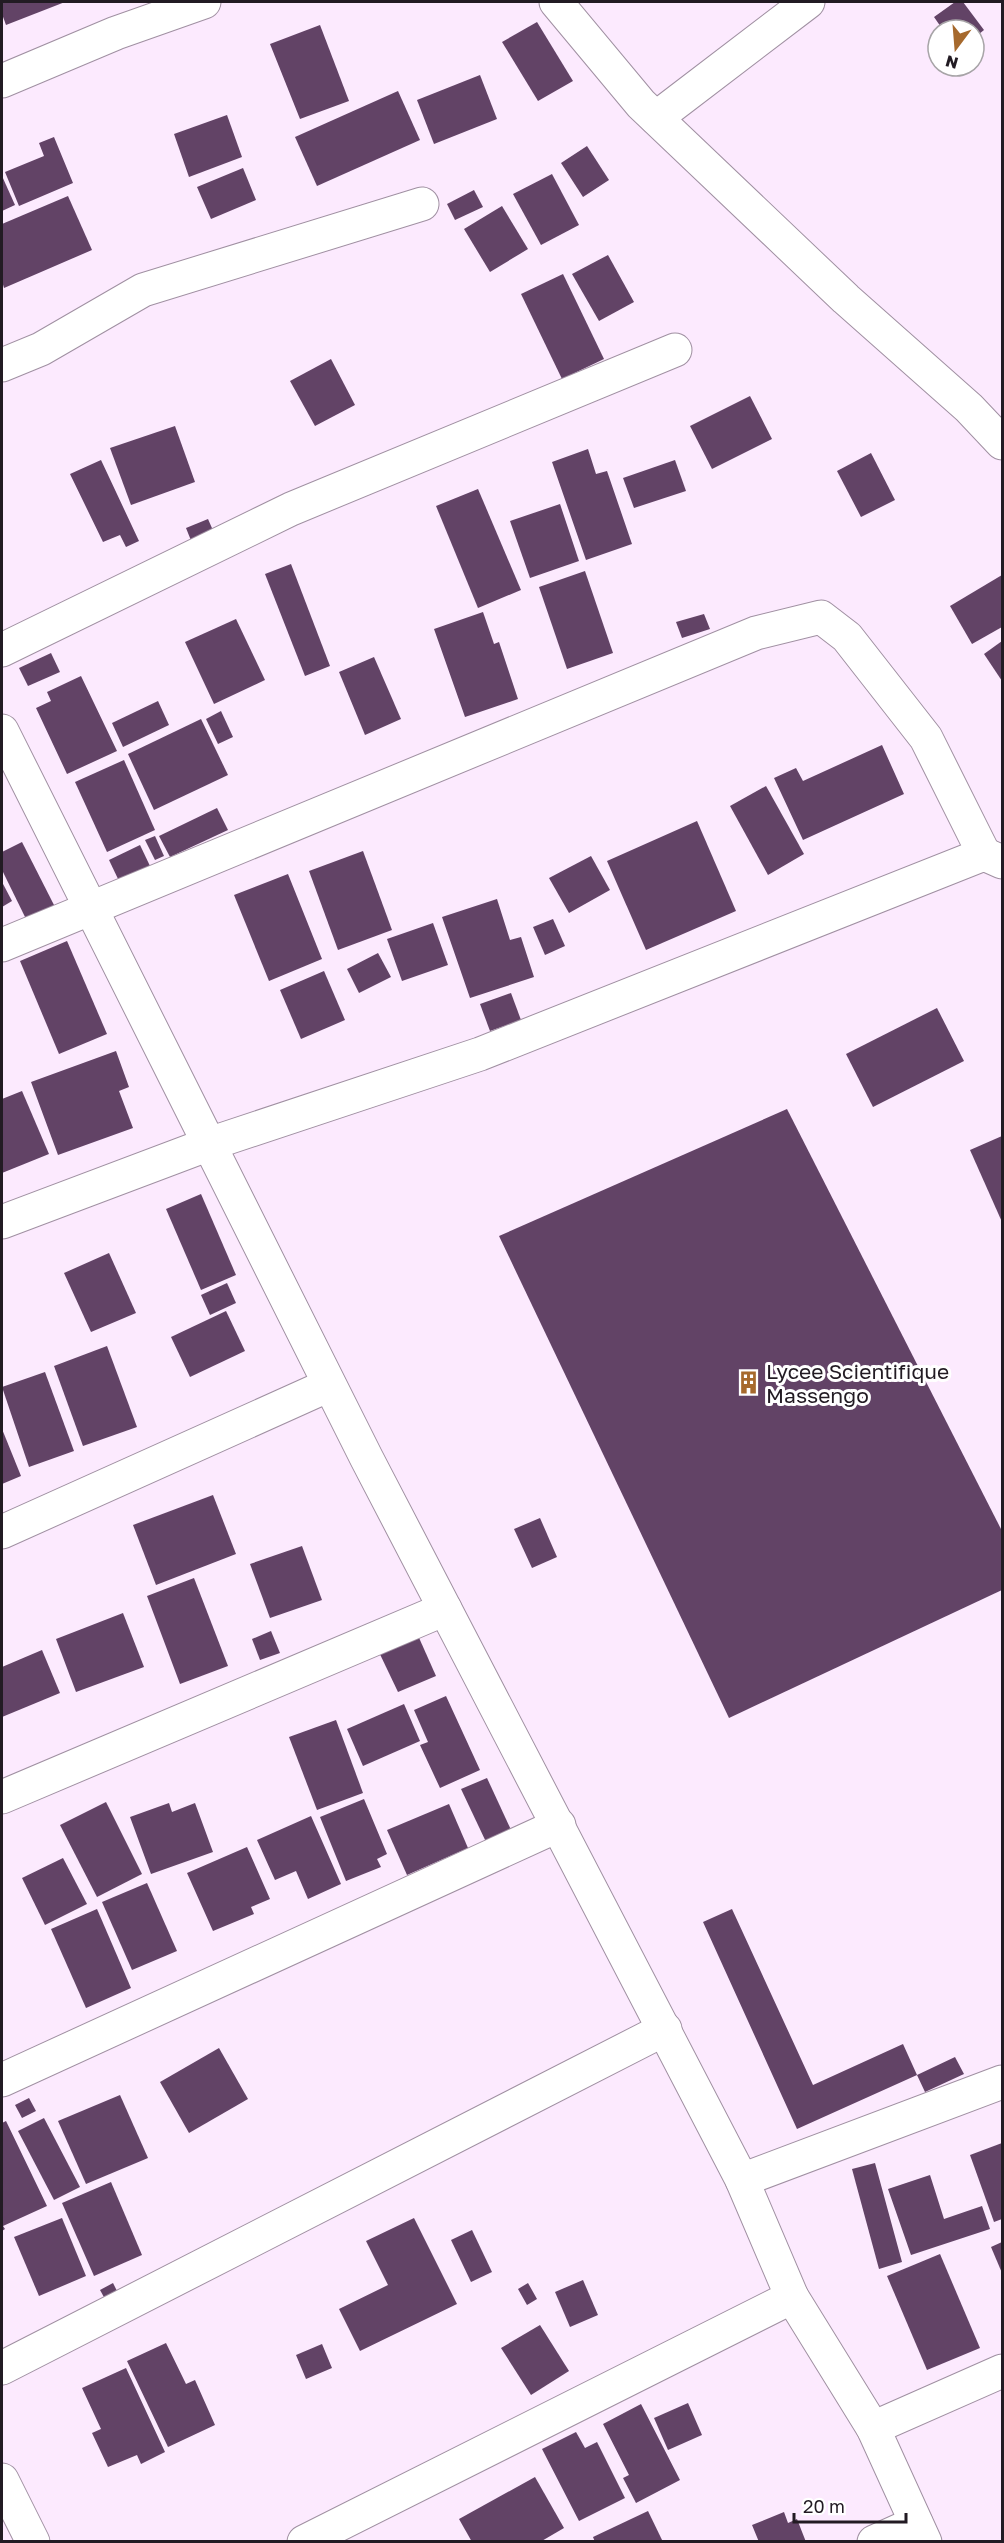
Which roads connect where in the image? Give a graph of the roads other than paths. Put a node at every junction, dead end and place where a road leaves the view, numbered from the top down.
1 (204, 2) edge
2 (556, 2) edge
3 (808, 2) edge
4 (2, 81) edge
5 (656, 118) junction
6 (422, 204) dead end
7 (675, 350) dead end
8 (2, 365) edge
9 (1002, 443) edge
10 (2, 650) edge
11 (2, 731) edge
12 (993, 858) edge
13 (91, 910) junction
14 (2, 945) edge
15 (209, 1144) junction
16 (2, 1222) edge
17 (329, 1385) junction
18 (2, 1532) edge
19 (445, 1609) junction
20 (2, 1797) edge
21 (559, 1825) junction
22 (665, 2029) junction
23 (2, 2080) edge
24 (1002, 2082) edge
25 (742, 2180) junction
26 (792, 2297) junction
27 (2, 2368) edge
28 (1002, 2371) edge
29 (873, 2428) junction
30 (2, 2480) edge
31 (920, 2532) edge
32 (33, 2541) edge
33 (304, 2541) edge
34 (874, 2541) edge

1 - 4 street
2 - 5 street
3 - 5 street
5 - 9 street
6 - 8 street
7 - 10 street
11 - 13 street
12 - 13 street
12 - 15 street
13 - 14 street
13 - 15 street
15 - 16 street
15 - 17 street
17 - 18 street
17 - 19 street
19 - 20 street
19 - 21 street
21 - 22 street
21 - 23 street
22 - 25 street
22 - 27 street
24 - 25 street
25 - 26 street
26 - 29 street
26 - 33 street
28 - 29 street
29 - 31 street
30 - 32 street
31 - 34 street

